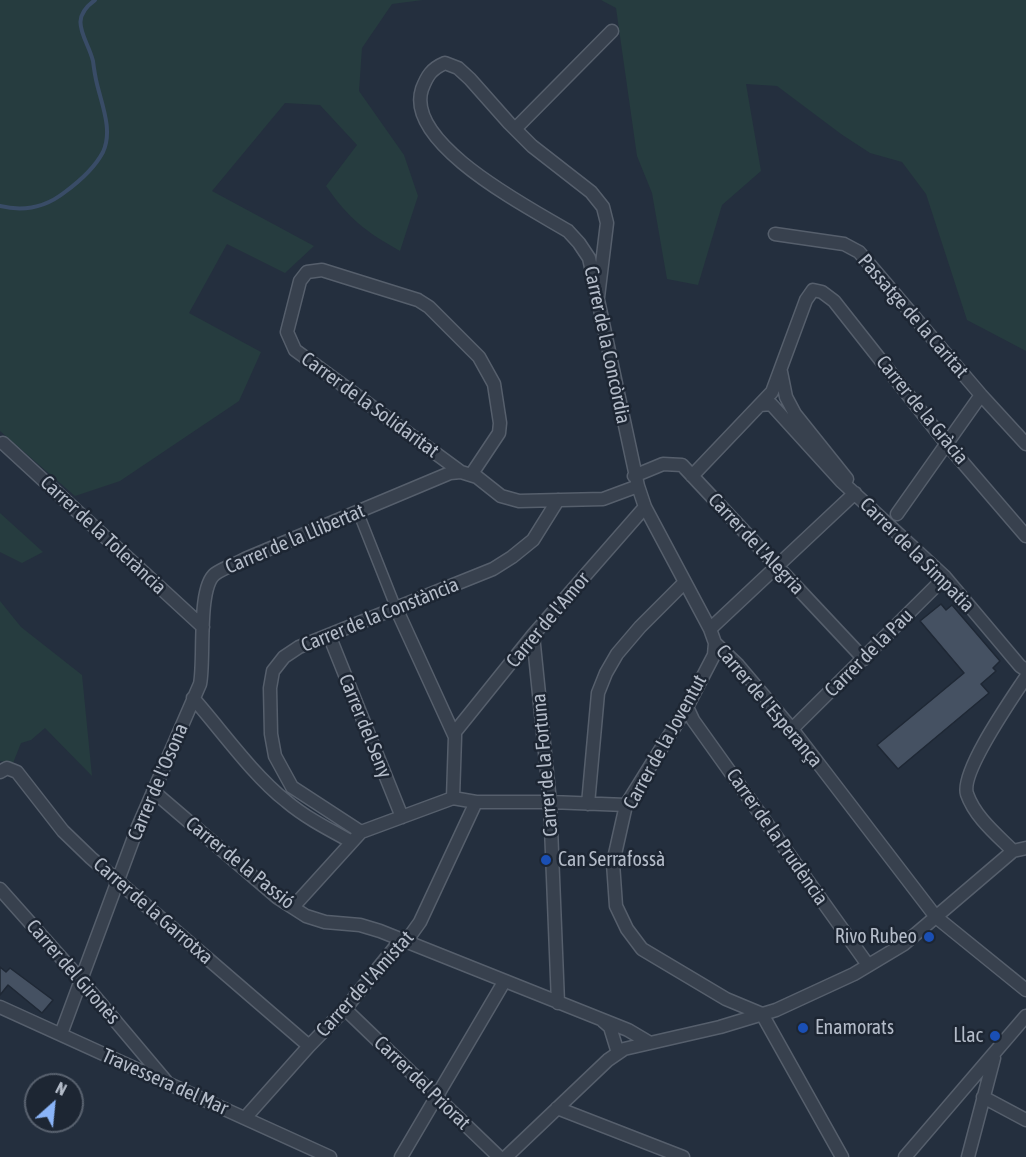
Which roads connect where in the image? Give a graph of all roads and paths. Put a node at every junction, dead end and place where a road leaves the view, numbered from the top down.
1 (612, 31) dead end
2 (515, 129) junction
3 (776, 234) dead end
4 (598, 297) junction
5 (781, 372) junction
6 (981, 395) junction
7 (760, 405) junction
8 (3, 443) dead end
9 (946, 443) junction
10 (1026, 444) edge
11 (466, 473) junction
12 (692, 476) junction
13 (636, 481) junction
14 (855, 493) junction
15 (558, 501) junction
16 (645, 507) junction
17 (358, 512) junction
18 (897, 514) dead end
19 (1026, 536) edge
20 (777, 567) junction
21 (945, 577) junction
22 (686, 582) junction
23 (396, 608) junction
24 (203, 627) junction
25 (710, 630) junction
26 (328, 635) junction
27 (533, 635) junction
28 (715, 643) junction
29 (864, 659) junction
30 (1026, 670) edge
31 (1026, 676) edge
32 (193, 698) junction
33 (687, 707) junction
34 (792, 729) junction
35 (455, 737) junction
36 (4, 770) edge
37 (153, 791) junction
38 (453, 798) junction
39 (476, 802) junction
40 (550, 802) junction
41 (588, 804) junction
42 (626, 805) junction
43 (402, 817) junction
44 (361, 832) junction
45 (352, 842) junction
46 (1026, 849) edge
47 (1013, 851) junction
48 (118, 880) junction
49 (0, 889) edge
50 (293, 908) junction
51 (936, 918) junction
52 (403, 941) junction
53 (868, 965) junction
54 (81, 980) junction
55 (504, 982) junction
56 (1026, 990) edge
57 (558, 1003) junction
58 (0, 1007) edge
59 (345, 1010) junction
60 (762, 1014) junction
61 (1026, 1016) edge
62 (602, 1020) junction
63 (61, 1034) junction
64 (650, 1043) junction
65 (309, 1046) junction
66 (618, 1053) junction
67 (995, 1054) junction
68 (169, 1084) junction
69 (436, 1096) junction
70 (983, 1097) junction
71 (556, 1108) junction
72 (245, 1118) junction
73 (1026, 1120) edge
74 (330, 1157) edge
75 (401, 1157) edge
76 (499, 1157) edge
77 (506, 1157) edge
78 (683, 1157) edge
79 (842, 1157) edge
80 (905, 1157) edge
81 (968, 1157) edge

1 - 2 street
2 - 4 street
2 - 4 street, Carrer de la Concòrdia
3 - 6 street, Passatge de la Caritat
4 - 13 street, Carrer de la Concòrdia
5 - 7 street
5 - 9 street, Carrer de la Gràcia
5 - 14 street, Carrer de la Simpatia
6 - 9 street
6 - 10 street, Passatge de la Caritat
7 - 12 street
7 - 14 street, Carrer de la Simpatia
8 - 24 street, Carrer de la Tolerància
9 - 18 street
9 - 19 street, Carrer de la Gràcia
11 - 11 street, Carrer de la Solidaritat
11 - 15 street
11 - 17 street, Carrer de la Llibertat
12 - 13 street, Carrer de l'Alegria
12 - 20 street, Carrer de l'Alegria
13 - 15 street
13 - 16 street, Carrer de l'Esperança
14 - 20 street
14 - 21 street, Carrer de la Simpatia
15 - 23 street, Carrer de la Constància
16 - 22 street, Carrer de l'Esperança
16 - 27 street, Carrer de l'Amor
17 - 23 street
17 - 24 street, Carrer de la Llibertat
20 - 25 street
20 - 29 street, Carrer de l'Alegria
21 - 29 street, Carrer de la Pau
21 - 30 street, Carrer de la Simpatia
22 - 25 street, Carrer de l'Esperança
22 - 41 street
23 - 26 street, Carrer de la Constància
23 - 35 street
24 - 32 street, Carrer de la Llibertat
25 - 28 street, Carrer de l'Esperança
26 - 43 street, Carrer del Seny
26 - 44 street, Carrer de la Constància
27 - 35 street, Carrer de l'Amor
27 - 40 street, Carrer de la Fortuna
28 - 33 street, Carrer de la Joventut
28 - 34 street, Carrer de l'Esperança
29 - 34 street, Carrer de la Pau
31 - 47 street
32 - 37 street, Carrer de l'Osona
32 - 45 street
33 - 42 street, Carrer de la Joventut
33 - 53 street, Carrer de la Prudència
34 - 51 street, Carrer de l'Esperança
35 - 38 street
36 - 48 street, Carrer de la Garrotxa
37 - 48 street, Carrer de l'Osona
37 - 50 street, Carrer de la Passió
38 - 39 street
38 - 43 street
39 - 40 street
39 - 52 street, Carrer de l'Amistat
40 - 41 street
40 - 57 street, Carrer de la Fortuna
41 - 42 street
42 - 60 street, Carrer de la Joventut
43 - 44 street
44 - 45 street
45 - 50 street
46 - 47 street
47 - 51 street
48 - 54 street, Carrer de l'Osona
48 - 65 street, Carrer de la Garrotxa
49 - 54 street, Carrer del Gironès
50 - 52 street, Carrer de la Passió
51 - 53 street
51 - 56 street, Carrer de l'Esperança
52 - 55 street, Carrer de la Passió
52 - 59 street, Carrer de l'Amistat
53 - 60 street
54 - 63 street, Carrer de l'Osona
54 - 68 street, Carrer del Gironès
55 - 57 street, Carrer de la Passió
55 - 69 street
57 - 62 street, Carrer de la Passió
58 - 63 street, Travessera del Mar
59 - 65 street, Carrer de l'Amistat
59 - 69 street, Carrer del Priorat
60 - 64 street
60 - 79 street
61 - 67 street
62 - 64 street, Carrer de la Passió
62 - 66 street
63 - 68 street, Travessera del Mar
64 - 66 street
65 - 72 street, Carrer de l'Amistat
66 - 71 street
67 - 70 street
67 - 80 street
68 - 72 street, Travessera del Mar
69 - 75 street
69 - 76 street, Carrer del Priorat
70 - 73 street
70 - 81 street
71 - 77 street
71 - 78 street
72 - 74 street, Travessera del Mar

